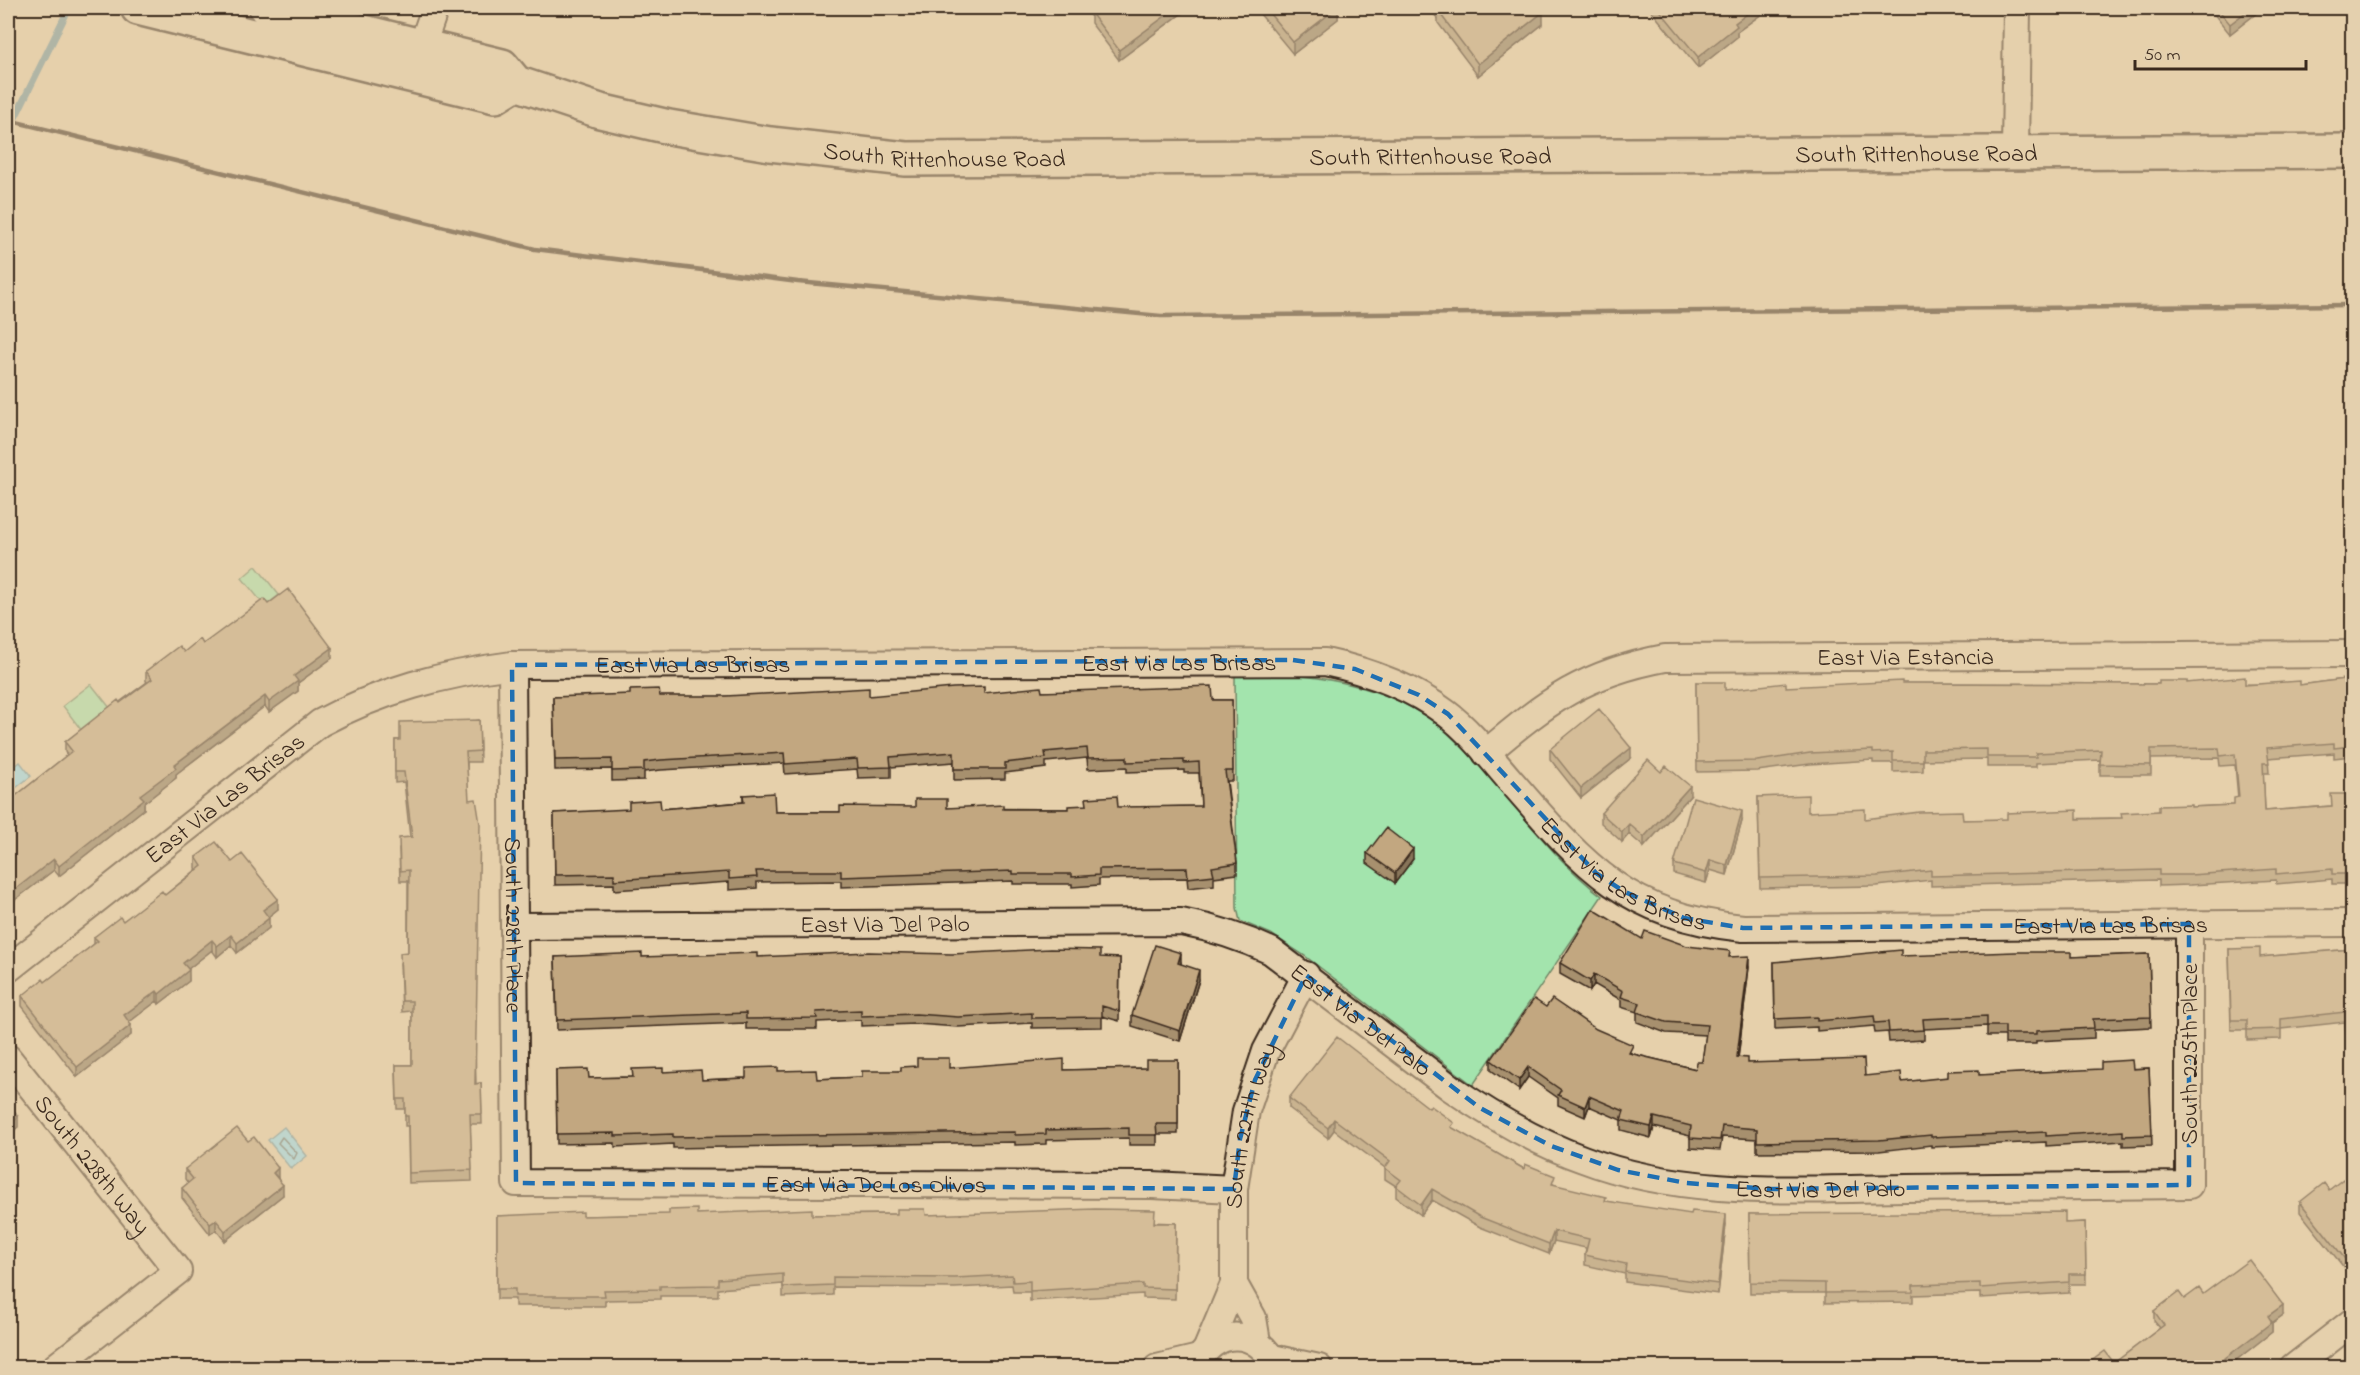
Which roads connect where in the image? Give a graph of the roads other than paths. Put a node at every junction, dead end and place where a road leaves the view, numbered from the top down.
1 (138, 8) edge
2 (266, 8) edge
3 (435, 8) edge
4 (2017, 8) edge
5 (422, 46) junction
6 (516, 83) junction
7 (2352, 150) edge
8 (2016, 151) junction
9 (2352, 654) edge
10 (512, 665) junction
11 (1486, 753) junction
12 (2352, 923) edge
13 (2189, 924) junction
14 (516, 926) junction
15 (8, 969) edge
16 (1306, 975) junction
17 (8, 1058) edge
18 (516, 1182) joint
19 (2189, 1185) joint
20 (1234, 1189) junction
21 (1234, 1284) junction
22 (2352, 1322) edge
23 (1268, 1356) edge
24 (1201, 1357) edge
25 (54, 1368) edge
26 (1157, 1368) edge
27 (1319, 1368) edge
28 (2293, 1368) edge

1 - 6 main road
2 - 5 main road, South Rittenhouse Road
3 - 5 street
4 - 8 street
5 - 6 main road, South Rittenhouse Road
6 - 8 main road, South Rittenhouse Road
7 - 8 main road, South Rittenhouse Road
9 - 11 street, East Via Estancia
10 - 11 street, East Via Las Brisas
10 - 14 street, South 228th Place
10 - 15 street, East Via Las Brisas
11 - 13 street, East Via Las Brisas
12 - 13 street, East Via Las Brisas
13 - 19 street, South 225th Place
14 - 16 street, East Via Del Palo
14 - 18 street, South 228th Place
16 - 19 street, East Via Del Palo
16 - 20 street, South 227th Way
17 - 25 street, South 228th Way
18 - 20 street, East Via De Los Olivos
20 - 21 street, South 227th Way
21 - 23 street, South 227th Way
21 - 24 street, South 227th Way
22 - 28 street
23 - 24 street
23 - 27 street
24 - 26 street

